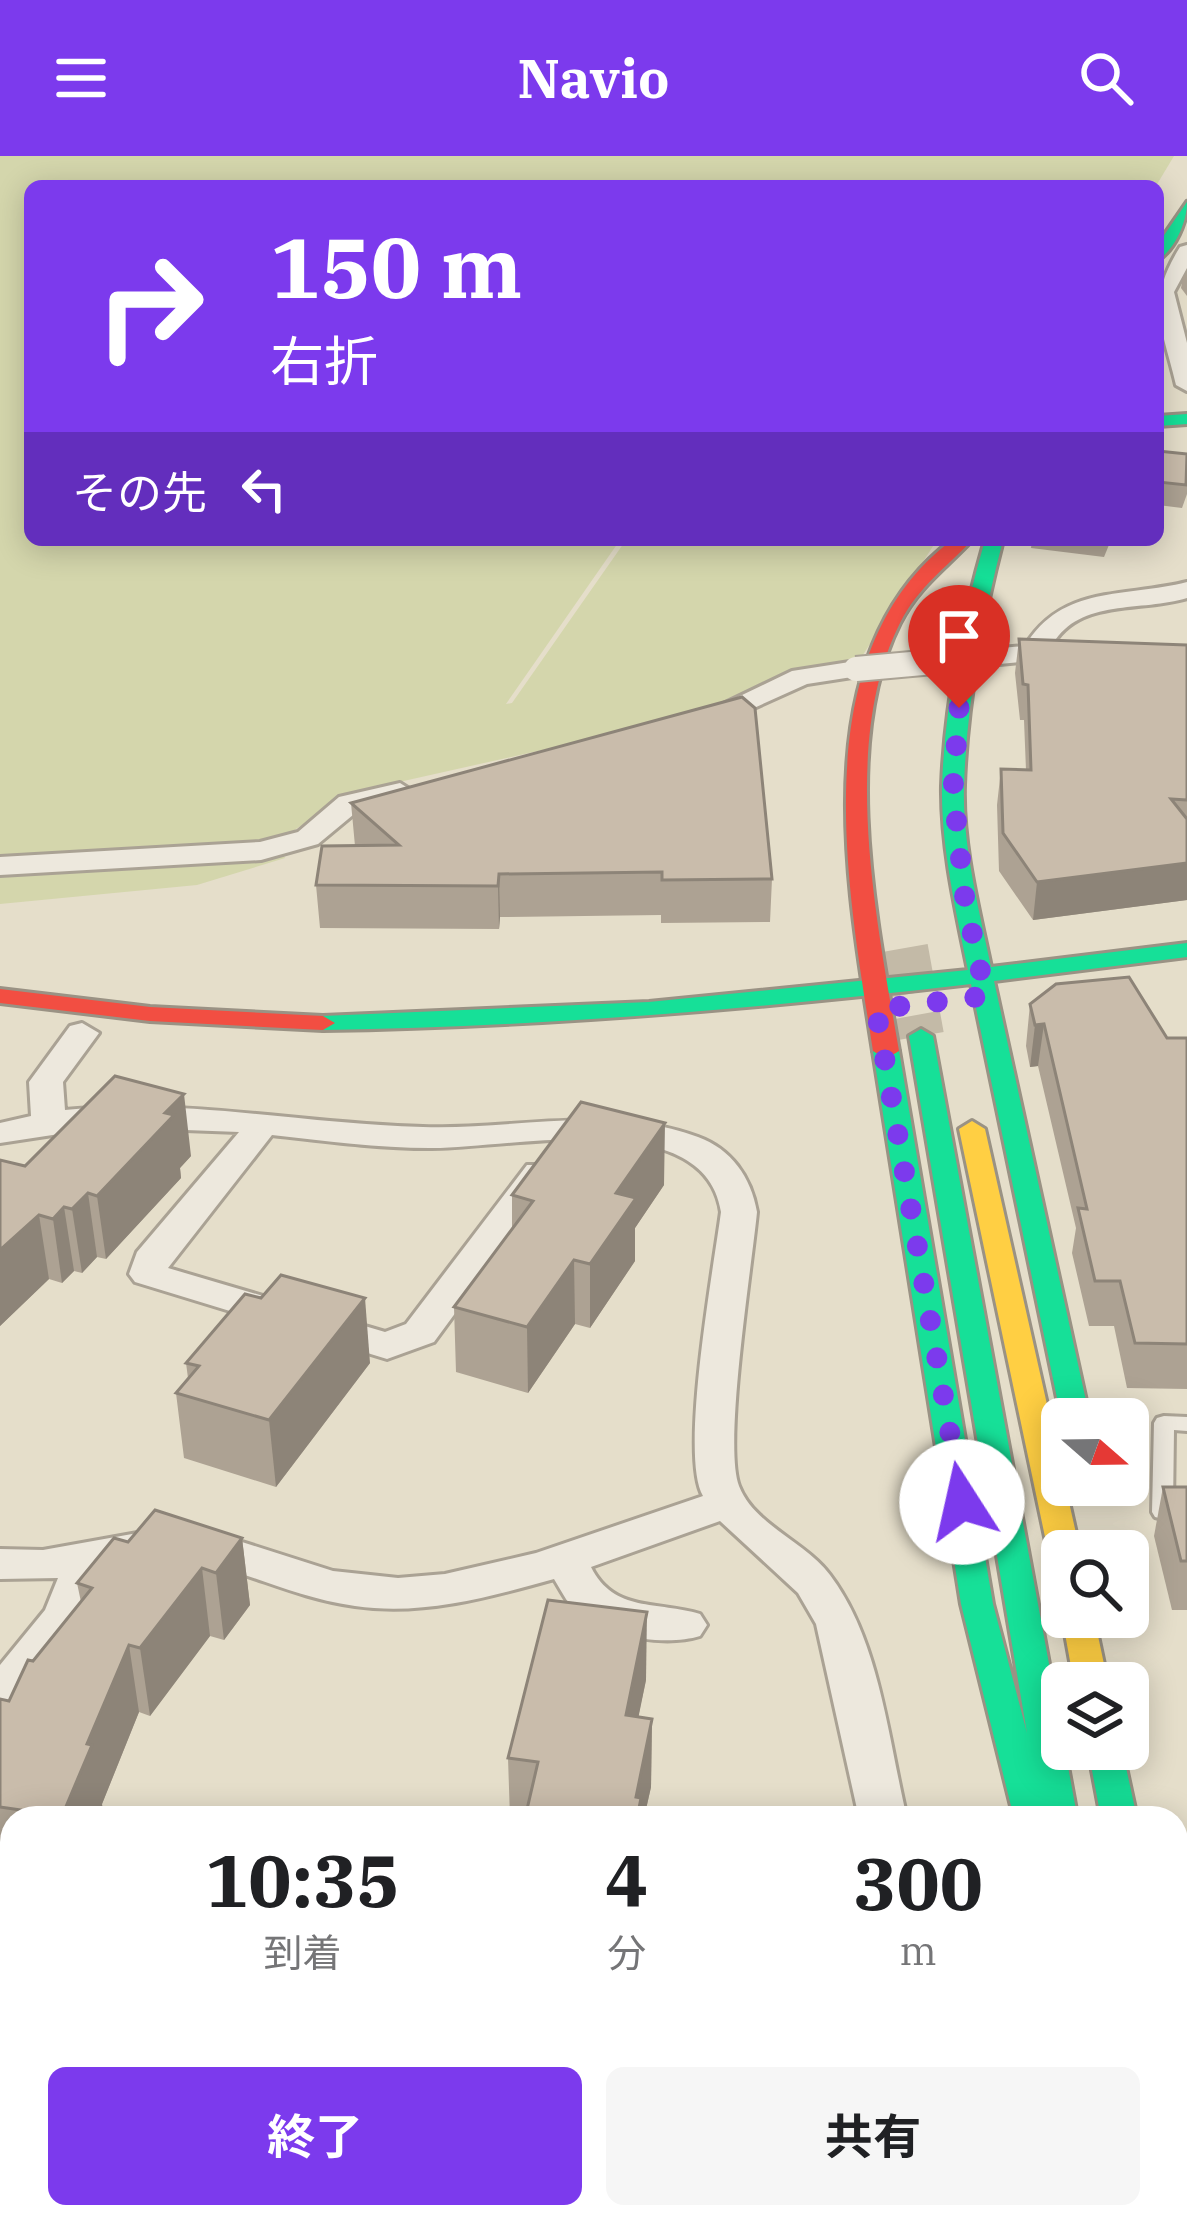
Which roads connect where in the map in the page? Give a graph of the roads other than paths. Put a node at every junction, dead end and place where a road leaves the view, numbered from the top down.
1 (1182, 195) edge
2 (1164, 241) edge
3 (1187, 251) edge
4 (1187, 385) edge
5 (956, 546) edge
6 (961, 546) edge
7 (990, 546) edge
8 (991, 546) edge
9 (1187, 590) edge
10 (1089, 646) edge
11 (1033, 655) junction
12 (903, 691) dead end
13 (682, 730) edge
14 (929, 742) dead end
15 (440, 783) edge
16 (0, 866) edge
17 (1187, 950) edge
18 (1187, 973) edge
19 (984, 986) junction
20 (0, 996) edge
21 (874, 998) junction
22 (0, 1022) edge
23 (82, 1033) junction
24 (921, 1036) tunnel mouth
25 (967, 1107) dead end
26 (49, 1121) junction
27 (260, 1127) junction
28 (0, 1133) edge
29 (548, 1134) junction
30 (1071, 1398) edge
31 (1187, 1424) edge
32 (727, 1503) junction
33 (1187, 1518) edge
34 (1059, 1530) edge
35 (88, 1556) junction
36 (565, 1556) junction
37 (0, 1564) edge
38 (685, 1625) dead end
39 (0, 1696) edge
40 (1111, 1770) edge
41 (1116, 1805) edge
42 (880, 1806) edge
43 (1028, 1806) edge
44 (1057, 1806) edge

1 - 2 main road
3 - 4 street
5 - 21 main road
6 - 12 main road
7 - 14 main road
8 - 19 main road
9 - 11 street
10 - 11 street
11 - 13 street, bridge
15 - 16 street
17 - 19 main road
18 - 19 main road
19 - 21 main road
19 - 30 main road
20 - 21 main road
21 - 23 main road
21 - 43 main road
22 - 23 main road
23 - 26 street
24 - 44 main road
25 - 34 main road
26 - 27 street
26 - 28 street
27 - 29 street
27 - 29 street
29 - 32 street
31 - 33 lane
32 - 36 street
32 - 42 street
35 - 36 street
35 - 37 street
35 - 39 street
36 - 38 street
40 - 41 main road

